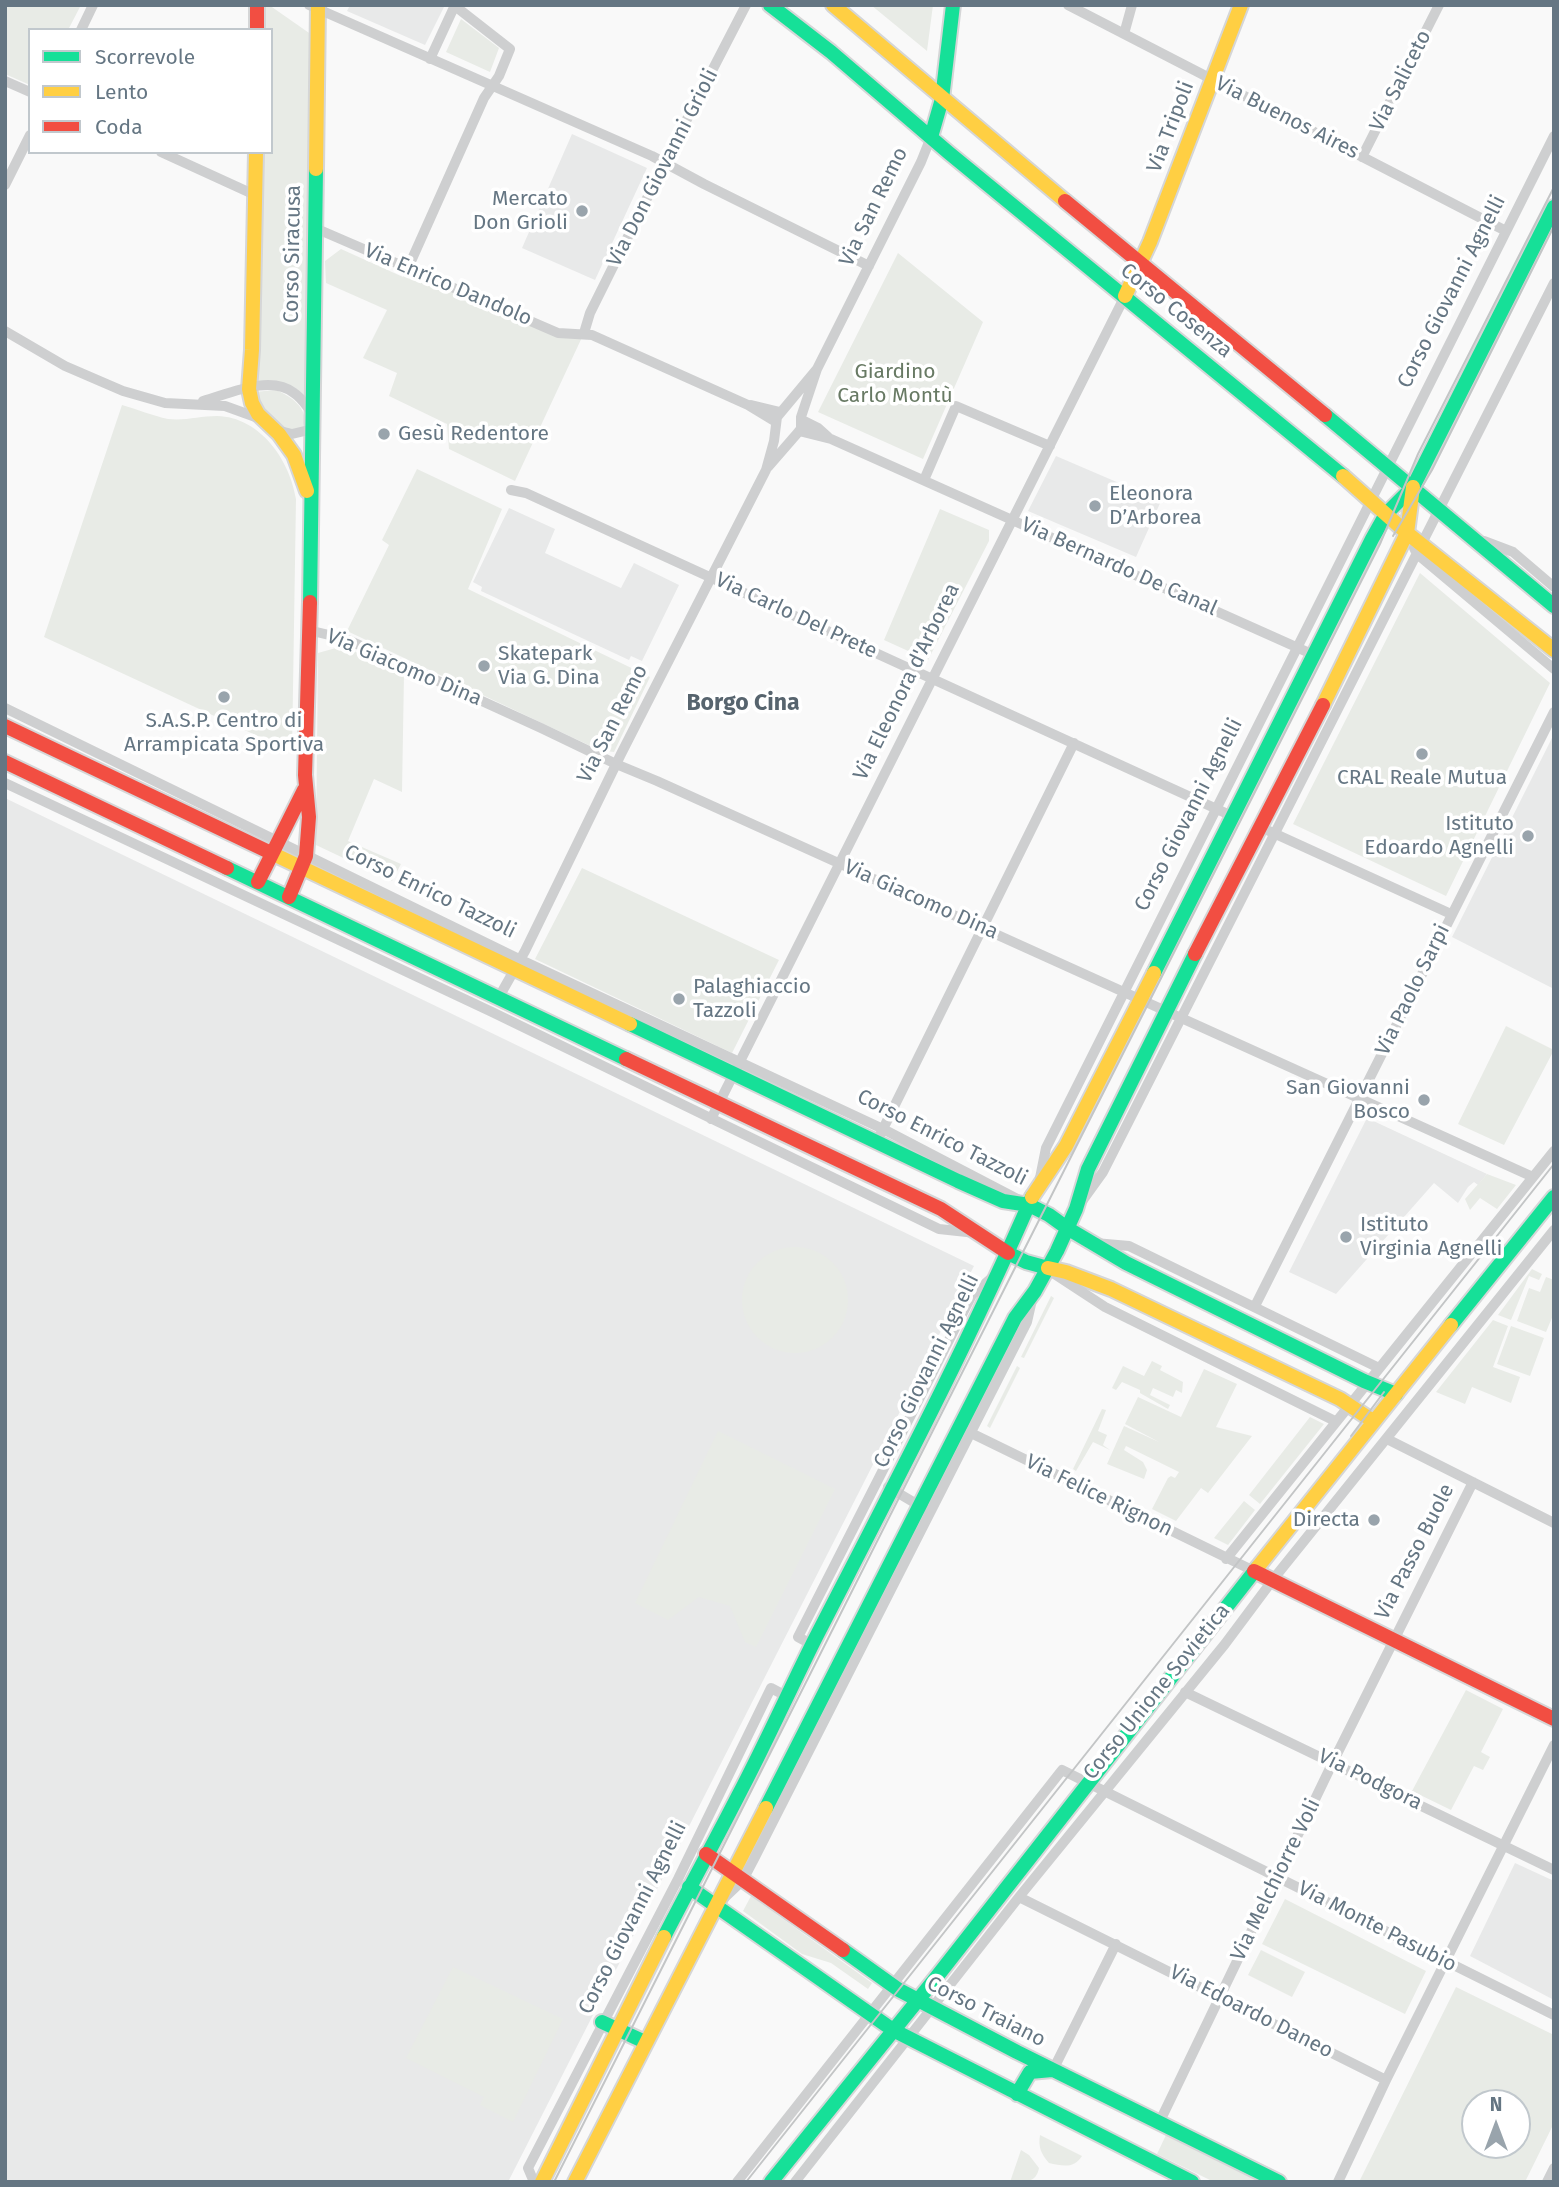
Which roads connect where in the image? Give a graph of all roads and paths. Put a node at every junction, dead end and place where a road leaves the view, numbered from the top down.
1 (93, 5) edge
2 (257, 5) edge
3 (746, 5) edge
4 (771, 5) edge
5 (833, 5) edge
6 (953, 5) edge
7 (1068, 5) edge
8 (1132, 5) edge
9 (1241, 5) edge
10 (1439, 5) edge
11 (455, 6) edge
12 (315, 7) edge
13 (82, 28) edge
14 (257, 28) edge
15 (1124, 34) junction
16 (430, 59) junction
17 (1212, 80) junction
18 (5, 81) edge
19 (491, 86) junction
20 (28, 91) edge
21 (942, 99) junction
22 (1554, 136) edge
23 (931, 137) junction
24 (28, 139) edge
25 (165, 154) edge
26 (256, 154) edge
27 (1362, 157) junction
28 (664, 163) junction
29 (5, 185) edge
30 (255, 195) junction
31 (1554, 207) edge
32 (315, 228) junction
33 (1506, 231) junction
34 (1140, 264) junction
35 (869, 266) junction
36 (408, 268) junction
37 (1554, 284) edge
38 (1125, 296) junction
39 (7, 332) edge
40 (584, 333) junction
41 (5, 345) edge
42 (817, 369) junction
43 (249, 389) junction
44 (193, 404) junction
45 (779, 418) junction
46 (313, 421) junction
47 (269, 425) junction
48 (800, 425) junction
49 (1050, 446) junction
50 (1387, 466) junction
51 (766, 470) junction
52 (924, 480) junction
53 (1413, 486) junction
54 (511, 490) dead end
55 (310, 503) junction
56 (1378, 507) junction
57 (1440, 508) junction
58 (1012, 519) junction
59 (1474, 537) junction
60 (1414, 541) junction
61 (711, 577) junction
62 (1554, 587) edge
63 (1554, 606) edge
64 (308, 629) junction
65 (1297, 647) junction
66 (1554, 650) edge
67 (1314, 655) junction
68 (1554, 669) edge
69 (1347, 674) junction
70 (933, 678) junction
71 (5, 708) edge
72 (1554, 712) edge
73 (5, 726) edge
74 (1074, 743) junction
75 (5, 762) edge
76 (616, 764) junction
77 (5, 783) edge
78 (305, 789) junction
79 (1216, 808) junction
80 (1232, 816) junction
81 (1260, 827) junction
82 (1274, 834) junction
83 (274, 848) junction
84 (304, 862) junction
85 (840, 864) junction
86 (258, 881) junction
87 (289, 897) junction
88 (282, 912) junction
89 (1451, 914) junction
90 (982, 928) junction
91 (516, 964) junction
92 (1124, 992) junction
93 (499, 998) junction
94 (1139, 999) junction
95 (1166, 1011) junction
96 (1182, 1018) junction
97 (736, 1068) junction
98 (1359, 1098) junction
99 (718, 1104) junction
100 (711, 1119) junction
101 (880, 1136) junction
102 (1554, 1151) edge
103 (1533, 1177) junction
104 (1038, 1186) junction
105 (1554, 1197) edge
106 (1029, 1205) junction
107 (1076, 1209) junction
108 (1067, 1228) junction
109 (1554, 1230) edge
110 (977, 1233) junction
111 (1092, 1243) junction
112 (1008, 1253) junction
113 (1048, 1268) junction
114 (1000, 1271) junction
115 (1033, 1293) junction
116 (1255, 1306) junction
117 (1379, 1368) junction
118 (1367, 1382) junction
119 (1396, 1394) junction
120 (1349, 1405) junction
121 (1412, 1408) junction
122 (1335, 1421) junction
123 (1374, 1421) junction
124 (971, 1433) junction
125 (1387, 1439) junction
126 (876, 1481) junction
127 (1473, 1482) junction
128 (892, 1490) junction
129 (925, 1509) junction
130 (1554, 1523) edge
131 (1226, 1559) junction
132 (1254, 1571) junction
133 (1272, 1581) junction
134 (1394, 1640) junction
135 (813, 1645) junction
136 (1185, 1692) junction
137 (786, 1696) junction
138 (1554, 1719) edge
139 (1554, 1745) edge
140 (1333, 1762) junction
141 (1088, 1783) junction
142 (1106, 1791) junction
143 (1503, 1845) junction
144 (700, 1850) junction
145 (1554, 1870) edge
146 (737, 1876) junction
147 (1278, 1876) junction
148 (683, 1883) junction
149 (1019, 1897) junction
150 (716, 1905) junction
151 (1116, 1944) junction
152 (1446, 1962) junction
153 (890, 1985) junction
154 (1219, 1998) junction
155 (917, 2000) junction
156 (932, 2009) junction
157 (1554, 2015) edge
158 (870, 2016) junction
159 (602, 2022) junction
160 (618, 2030) junction
161 (893, 2030) junction
162 (908, 2038) junction
163 (645, 2042) junction
164 (1053, 2070) junction
165 (1386, 2080) junction
166 (1017, 2094) junction
167 (1160, 2121) junction
168 (1554, 2168) edge
169 (534, 2182) edge
170 (542, 2182) edge
171 (575, 2182) edge
172 (737, 2182) edge
173 (771, 2182) edge
174 (794, 2182) edge
175 (1192, 2182) edge
176 (1279, 2182) edge
177 (1338, 2182) edge
178 (1548, 2182) edge

1 - 13 street
2 - 14 main road
3 - 28 street, Via Don Giovanni Grioli
4 - 23 main road, Corso Cosenza
5 - 21 main road, Corso Cosenza
6 - 21 main road, Via San Remo
7 - 15 street, Via Buenos Aires
8 - 15 street
9 - 17 main road, Via Tripoli
10 - 27 street, Via Saliceto
11 - 16 street
11 - 19 street
12 - 16 street
12 - 32 main road, Corso Siracusa
15 - 17 street, Via Buenos Aires
16 - 19 street
17 - 27 street, Via Buenos Aires
17 - 34 main road, Via Tripoli
18 - 20 street
19 - 28 street
19 - 36 street
21 - 23 main road, Via San Remo
21 - 34 main road, Corso Cosenza
22 - 33 street, Corso Giovanni Agnelli
23 - 35 street, Via San Remo
23 - 38 main road, Corso Cosenza
24 - 29 street
25 - 30 street
26 - 30 main road, Corso Siracusa
27 - 33 street, Via Buenos Aires
28 - 35 street
28 - 40 street, Via Don Giovanni Grioli
30 - 43 main road, Corso Siracusa
31 - 53 main road, Corso Giovanni Agnelli
32 - 36 street, Via Enrico Dandolo
32 - 46 main road, Corso Siracusa
33 - 50 street, Corso Giovanni Agnelli
34 - 38 main road, Via Eleonora d'Arborea
34 - 50 main road, Corso Cosenza
35 - 42 street, Via San Remo
36 - 40 street, Via Enrico Dandolo
37 - 57 street, Corso Giovanni Agnelli
38 - 49 street, Via Eleonora d'Arborea
38 - 56 main road, Corso Cosenza
39 - 41 street
39 - 44 street
40 - 45 street
42 - 45 street, Via San Remo
42 - 48 street, Via San Remo
43 - 44 street
43 - 46 street
43 - 47 main road, Corso Siracusa
44 - 47 street
45 - 48 street
45 - 48 street
45 - 51 street, Via San Remo
46 - 47 street
46 - 55 main road, Corso Siracusa
47 - 55 main road, Corso Siracusa
48 - 51 street, Via San Remo
48 - 52 street, Via Bernardo De Canal
49 - 52 street
49 - 58 street, Via Eleonora d'Arborea
50 - 53 main road, Corso Cosenza
50 - 56 street, Corso Giovanni Agnelli
51 - 61 street, Via San Remo
52 - 58 street, Via Bernardo De Canal
53 - 56 main road, Corso Giovanni Agnelli
53 - 57 main road, Corso Cosenza
53 - 60 main road, Corso Giovanni Agnelli
54 - 61 street, Via Carlo Del Prete
55 - 64 main road, Corso Siracusa
56 - 60 main road, Corso Cosenza
56 - 65 street, Corso Giovanni Agnelli
56 - 67 main road, Corso Giovanni Agnelli
57 - 59 main road, Corso Cosenza
57 - 60 street, Corso Giovanni Agnelli
58 - 65 street, Via Bernardo De Canal
58 - 70 street, Via Eleonora d'Arborea
59 - 62 street, Corso Cosenza
59 - 63 main road, Corso Cosenza
60 - 66 main road, Corso Cosenza
60 - 68 street, Corso Cosenza
60 - 69 street, Corso Giovanni Agnelli
60 - 69 main road, Corso Giovanni Agnelli
61 - 70 street, Via Carlo Del Prete
61 - 76 street, Via San Remo
64 - 76 street, Via Giacomo Dina
64 - 78 main road, Corso Siracusa
65 - 67 street, Via Bernardo De Canal
65 - 79 street, Corso Giovanni Agnelli
67 - 80 main road, Corso Giovanni Agnelli
69 - 81 main road, Corso Giovanni Agnelli
69 - 82 street, Corso Giovanni Agnelli
70 - 74 street, Via Carlo Del Prete
70 - 85 street, Via Eleonora d'Arborea
71 - 83 street, Corso Enrico Tazzoli
72 - 89 street, Via Paolo Sarpi
73 - 83 main road, Corso Enrico Tazzoli
74 - 79 street, Via Carlo Del Prete
74 - 90 street
75 - 86 main road
76 - 85 street, Via Giacomo Dina
76 - 91 street, Via San Remo
77 - 88 street
78 - 83 main road, Corso Siracusa
78 - 84 main road, Corso Siracusa
79 - 80 street, Via Carlo Del Prete
79 - 92 street, Corso Giovanni Agnelli
80 - 94 main road, Corso Giovanni Agnelli
81 - 82 street
81 - 95 main road, Corso Giovanni Agnelli
82 - 89 street
82 - 96 street, Corso Giovanni Agnelli
83 - 84 main road, Corso Enrico Tazzoli
83 - 86 main road, Corso Siracusa
84 - 87 main road, Corso Siracusa
84 - 91 main road, Corso Enrico Tazzoli
85 - 90 street, Via Giacomo Dina
85 - 97 street, Via Eleonora d'Arborea
86 - 87 main road
87 - 88 street, Corso Siracusa
87 - 93 main road
88 - 100 street
89 - 98 street, Via Paolo Sarpi
90 - 92 street, Via Giacomo Dina
90 - 101 street
91 - 93 street, Via San Remo
91 - 97 main road, Corso Enrico Tazzoli
92 - 94 street, Via Giacomo Dina
92 - 104 street, Corso Giovanni Agnelli
93 - 99 main road
94 - 95 street, Via Giacomo Dina
94 - 104 main road, Corso Giovanni Agnelli
95 - 96 street, Via Giacomo Dina
95 - 107 main road, Corso Giovanni Agnelli
96 - 98 street, Via Giacomo Dina
96 - 107 street, Corso Giovanni Agnelli
97 - 99 street, Via Eleonora d'Arborea
97 - 101 main road, Corso Enrico Tazzoli
98 - 103 street, Via Giacomo Dina
98 - 116 street, Via Paolo Sarpi
99 - 100 street, Via Eleonora d'Arborea
99 - 110 main road
100 - 110 street
101 - 106 main road, Corso Enrico Tazzoli
102 - 103 street
103 - 117 street
104 - 106 main road, Corso Giovanni Agnelli
105 - 119 main road, Corso Unione Sovietica
106 - 108 main road, Corso Enrico Tazzoli
106 - 112 main road, Corso Giovanni Agnelli
107 - 108 main road, Corso Giovanni Agnelli
108 - 111 main road
108 - 113 main road, Corso Giovanni Agnelli
109 - 121 street, Corso Unione Sovietica
110 - 112 main road
111 - 116 street
111 - 118 main road
112 - 113 main road
112 - 114 main road, Corso Giovanni Agnelli
113 - 115 main road
113 - 120 main road
113 - 122 street
114 - 126 street, Corso Giovanni Agnelli
114 - 128 main road, Corso Giovanni Agnelli
115 - 124 street
115 - 129 main road
116 - 117 street
117 - 118 street
118 - 119 main road
118 - 120 street
119 - 121 street
119 - 123 main road, Corso Unione Sovietica
120 - 122 street
120 - 123 main road
121 - 125 street, Corso Unione Sovietica
122 - 131 street
123 - 132 main road, Corso Unione Sovietica
124 - 129 street
124 - 131 street, Via Felice Rignon
125 - 127 street
125 - 133 street, Corso Unione Sovietica
126 - 128 street, Corso Giovanni Agnelli
126 - 135 street, Corso Giovanni Agnelli
127 - 130 street
127 - 134 street, Via Passo Buole
128 - 129 street, Corso Giovanni Agnelli
128 - 135 main road, Corso Giovanni Agnelli
129 - 146 main road
131 - 132 street
132 - 133 main road, Via Passo Buole
132 - 141 main road, Corso Unione Sovietica
133 - 134 main road, Via Passo Buole
133 - 136 street, Corso Unione Sovietica
134 - 138 main road, Via Passo Buole
134 - 140 street, Via Melchiorre Voli
135 - 137 main road, Corso Giovanni Agnelli
136 - 140 street, Via Podgora
136 - 142 street, Corso Unione Sovietica
137 - 144 main road, Corso Giovanni Agnelli
137 - 144 street, Corso Giovanni Agnelli
139 - 143 street
140 - 143 street, Via Podgora
140 - 147 street, Via Melchiorre Voli
141 - 142 street, Via Monte Pasubio
141 - 153 street, Corso Unione Sovietica
141 - 155 main road, Corso Unione Sovietica
142 - 147 street, Via Monte Pasubio
142 - 149 street, Corso Unione Sovietica
143 - 145 street, Via Podgora
143 - 152 street
144 - 146 main road, Corso Traiano
144 - 148 main road, Corso Giovanni Agnelli
146 - 150 main road
146 - 153 main road, Corso Traiano
147 - 152 street, Via Monte Pasubio
147 - 154 street, Via Melchiorre Voli
148 - 150 main road
148 - 159 street, Corso Giovanni Agnelli
148 - 160 main road, Corso Giovanni Agnelli
149 - 151 street, Via Edoardo Daneo
149 - 156 street, Corso Unione Sovietica
150 - 158 main road
150 - 163 main road
151 - 154 street, Via Edoardo Daneo
151 - 164 street
152 - 157 street, Via Monte Pasubio
152 - 165 street
153 - 155 main road, Corso Traiano
153 - 158 street, Corso Unione Sovietica
154 - 165 street, Via Edoardo Daneo
154 - 167 street, Via Melchiorre Voli
155 - 156 main road, Corso Traiano
155 - 161 main road, Corso Unione Sovietica
156 - 162 street, Corso Unione Sovietica
156 - 164 main road, Corso Traiano
158 - 161 main road
158 - 172 street, Corso Unione Sovietica
159 - 160 main road
159 - 169 street, Corso Giovanni Agnelli
160 - 163 main road
160 - 170 main road, Corso Giovanni Agnelli
161 - 162 main road
161 - 173 main road, Corso Unione Sovietica
162 - 166 main road
162 - 174 street, Corso Unione Sovietica
163 - 171 main road
164 - 166 main road
164 - 167 main road, Corso Traiano
165 - 177 street
166 - 175 main road
167 - 176 main road, Corso Traiano
168 - 178 street

